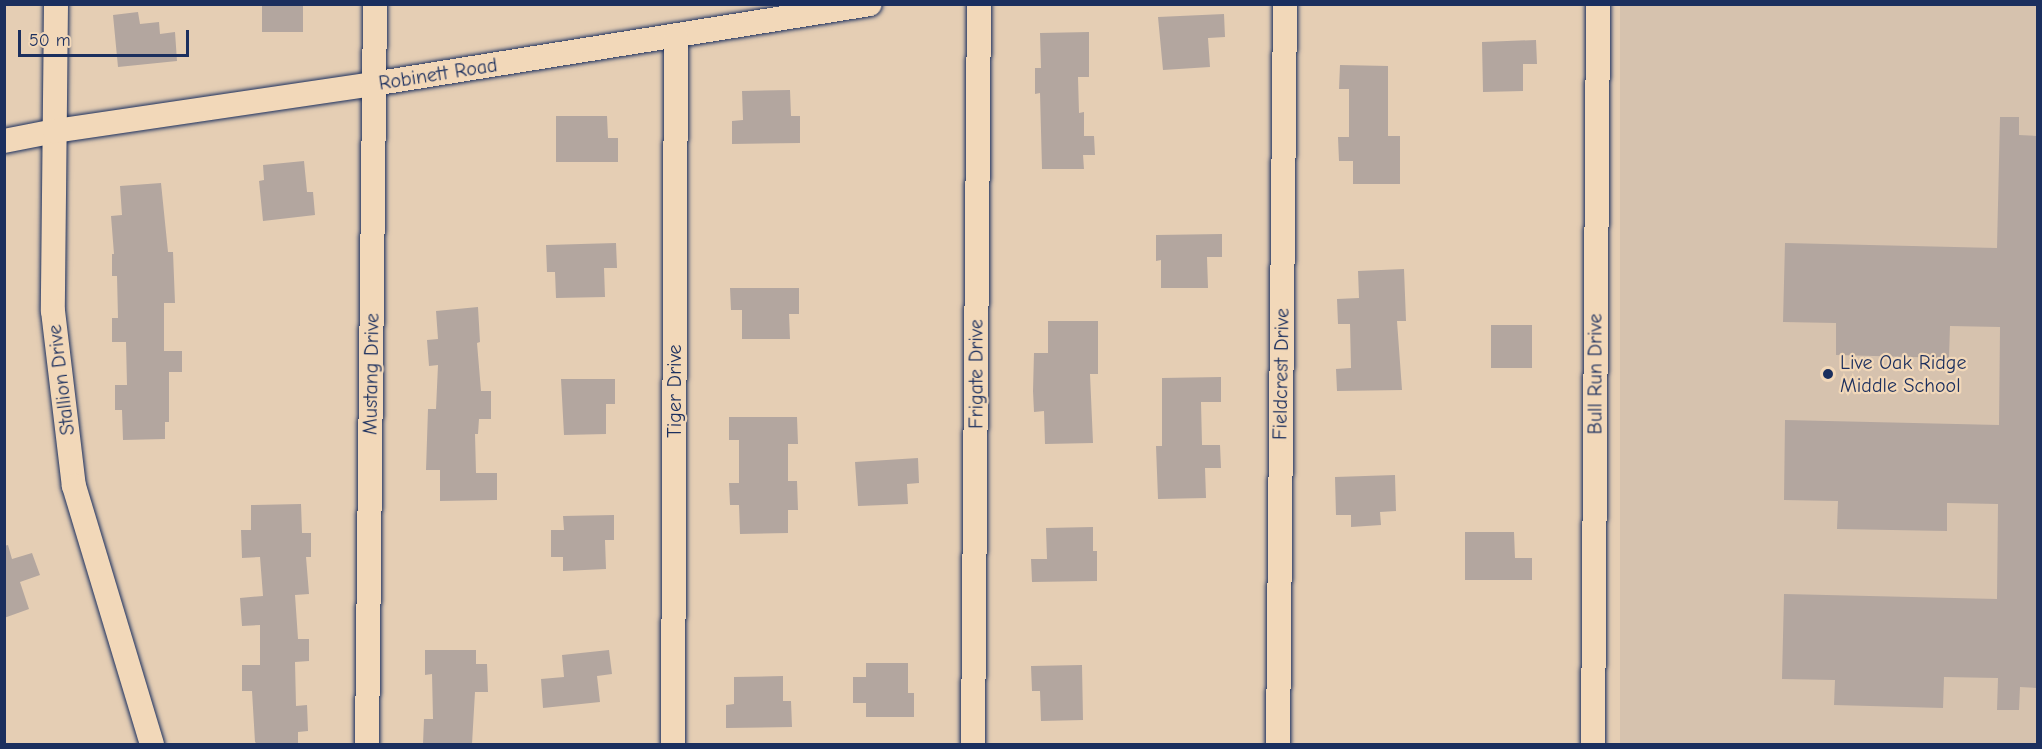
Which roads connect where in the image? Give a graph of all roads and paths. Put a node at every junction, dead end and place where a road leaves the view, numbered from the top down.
1 (56, 4) edge
2 (375, 4) edge
3 (870, 4) edge
4 (979, 4) edge
5 (1285, 4) edge
6 (1598, 4) edge
7 (676, 37) junction
8 (373, 84) junction
9 (55, 131) junction
10 (4, 141) edge
11 (152, 744) edge
12 (367, 744) edge
13 (673, 744) edge
14 (973, 744) edge
15 (1278, 744) edge
16 (1593, 744) edge

1 - 9 street, Stallion Drive
2 - 8 street, Mustang Drive
3 - 7 street, Robinett Road
4 - 14 street, Frigate Drive
5 - 15 street, Fieldcrest Drive
6 - 16 street, Bull Run Drive
7 - 8 street, Robinett Road
7 - 13 street, Tiger Drive
8 - 9 street, Robinett Road
8 - 12 street, Mustang Drive
9 - 10 street, Robinett Road
9 - 11 street, Stallion Drive

